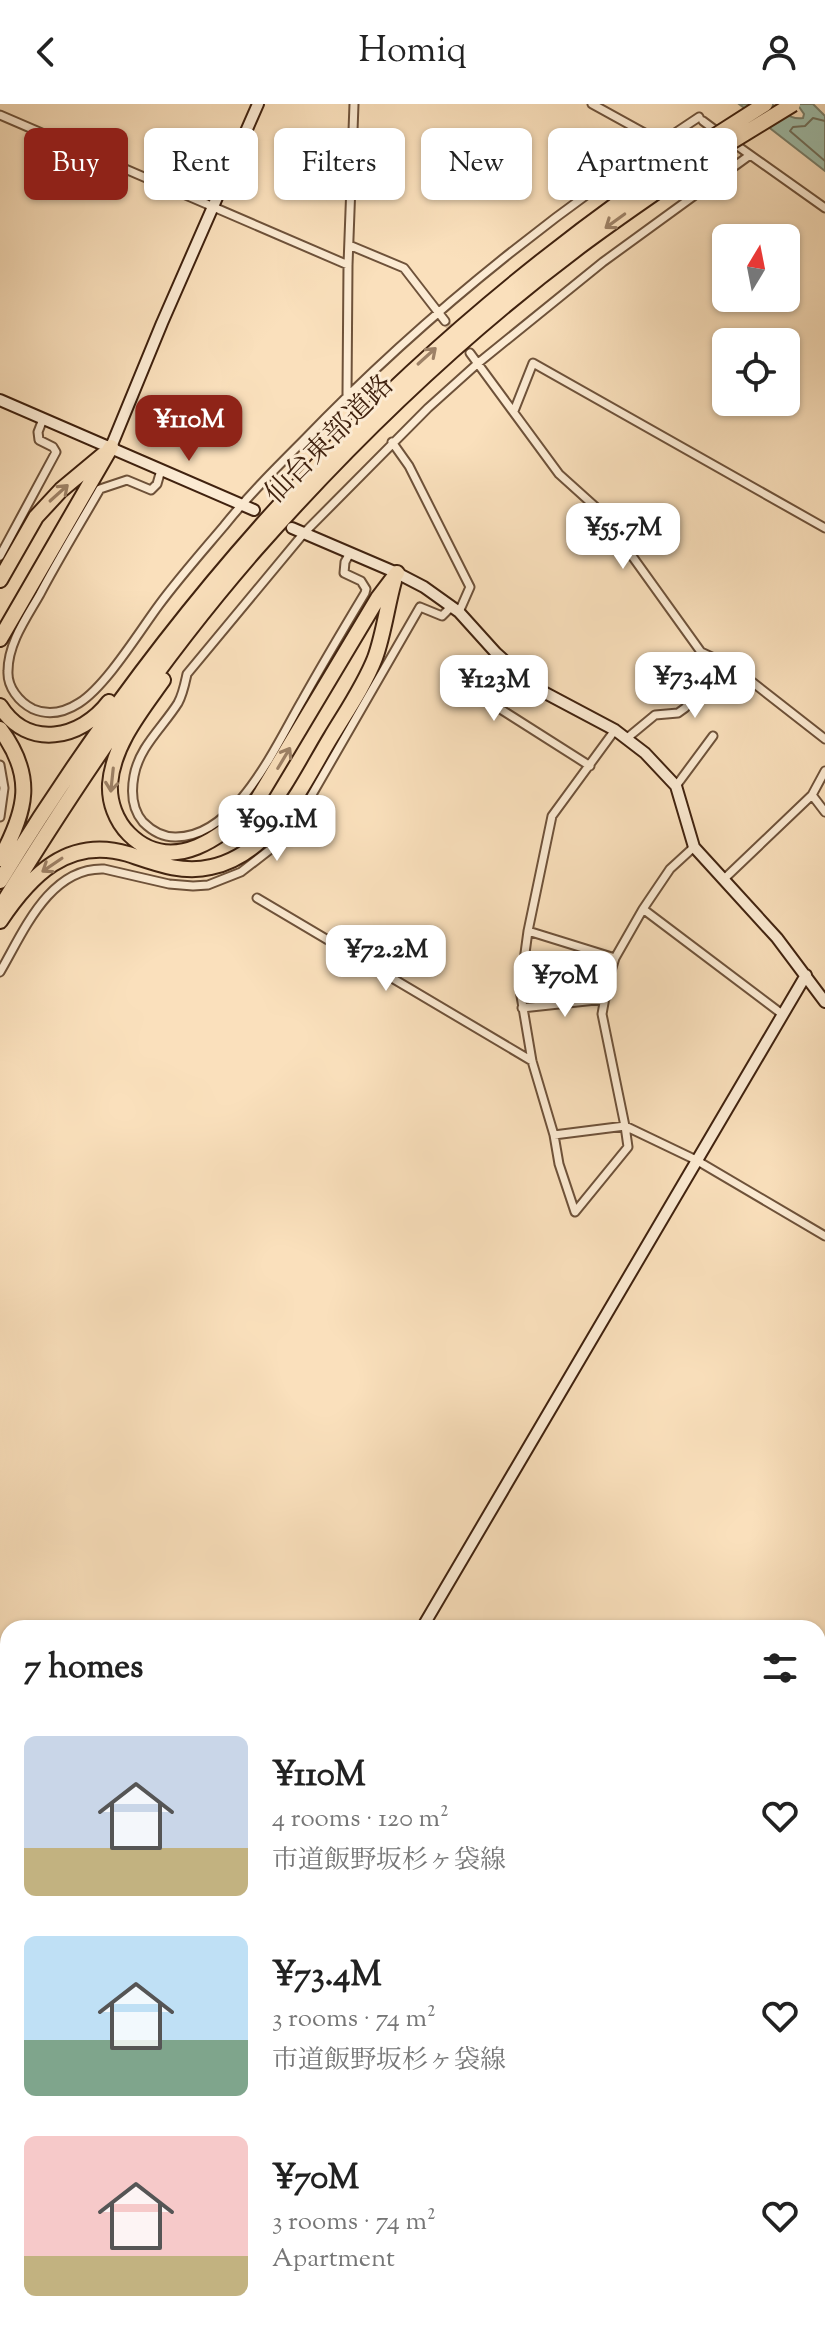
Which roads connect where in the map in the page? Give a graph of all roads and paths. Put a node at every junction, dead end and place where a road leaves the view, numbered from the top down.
1 (258, 104) edge
2 (354, 104) edge
3 (592, 104) edge
4 (765, 104) edge
5 (793, 104) edge
6 (0, 115) edge
7 (636, 128) edge
8 (685, 128) edge
9 (713, 128) edge
10 (735, 128) edge
11 (737, 132) edge
12 (737, 145) edge
13 (750, 155) junction
14 (578, 200) edge
15 (620, 200) edge
16 (641, 200) edge
17 (213, 207) junction
18 (825, 208) edge
19 (349, 245) junction
20 (348, 265) junction
21 (437, 311) junction
22 (445, 321) tunnel mouth
23 (470, 353) tunnel mouth
24 (477, 364) junction
25 (347, 394) junction
26 (0, 400) edge
27 (514, 411) junction
28 (43, 419) junction
29 (392, 442) junction
30 (111, 447) junction
31 (161, 470) junction
32 (241, 505) junction
33 (254, 510) dead end
34 (292, 528) dead end
35 (825, 528) edge
36 (304, 533) junction
37 (256, 550) junction
38 (236, 552) junction
39 (350, 553) junction
40 (0, 556) edge
41 (397, 573) junction
42 (0, 580) edge
43 (455, 609) junction
44 (0, 639) edge
45 (701, 652) junction
46 (496, 653) junction
47 (0, 706) edge
48 (0, 729) edge
49 (615, 730) junction
50 (713, 736) dead end
51 (626, 739) junction
52 (825, 739) edge
53 (0, 765) edge
54 (590, 766) junction
55 (825, 771) edge
56 (676, 786) junction
57 (812, 795) junction
58 (825, 812) edge
59 (0, 817) edge
60 (694, 847) junction
61 (0, 859) edge
62 (723, 880) junction
63 (0, 881) edge
64 (257, 898) dead end
65 (0, 908) edge
66 (643, 909) junction
67 (0, 921) edge
68 (528, 931) junction
69 (615, 958) junction
70 (0, 972) edge
71 (806, 975) junction
72 (605, 999) junction
73 (825, 1002) edge
74 (522, 1008) junction
75 (782, 1014) junction
76 (532, 1061) junction
77 (625, 1126) junction
78 (554, 1135) junction
79 (696, 1160) junction
80 (825, 1236) edge
81 (427, 1620) edge

1 - 17 street
2 - 19 street
3 - 7 street
4 - 10 highway, 仙台東部道路, bridge
5 - 11 highway, 仙台東部道路, bridge
6 - 17 street
8 - 9 street
12 - 13 street
13 - 18 street
13 - 24 street
14 - 21 street
38 -> 15 highway, 仙台東部道路
16 -> 37 highway, 仙台東部道路
17 - 20 street
17 - 30 street
19 - 20 street
19 - 21 street
20 - 25 street
21 - 22 street
21 - 25 street
23 - 24 street
24 - 27 street
24 - 29 street
25 - 32 street
26 - 28 street
27 - 35 street
27 - 45 street
28 - 30 street
28 - 40 street
29 - 36 street
29 - 43 street
30 - 31 street
42 -> 30 highway
30 - 44 highway
31 - 32 street
31 - 32 street
32 - 33 street
34 - 36 street
36 - 39 street
36 - 39 street
37 -> 41 highway
37 - 65 highway, 仙台東部道路
38 - 47 highway
38 - 63 highway, 仙台東部道路
39 - 41 street
41 - 43 street
41 -> 67 highway
43 - 46 street
43 - 70 street
45 - 51 street
45 - 52 street
46 - 49 street
46 - 54 street
48 - 61 highway
49 - 51 street
49 - 54 street
50 - 56 street
51 - 56 street
53 - 59 street
54 - 68 street
55 - 57 street
56 - 60 street
57 - 58 street
57 - 62 street
60 - 62 street
60 - 66 street
62 - 71 street
64 - 76 street
66 - 69 street
66 - 75 street
68 - 69 street
68 - 74 street
69 - 72 street
71 - 73 street
71 - 75 street
72 - 74 street
72 - 77 street
74 - 76 street
75 - 79 street
76 - 78 street
77 - 78 street
77 - 78 street
77 - 79 street
79 - 80 street
79 - 81 street

